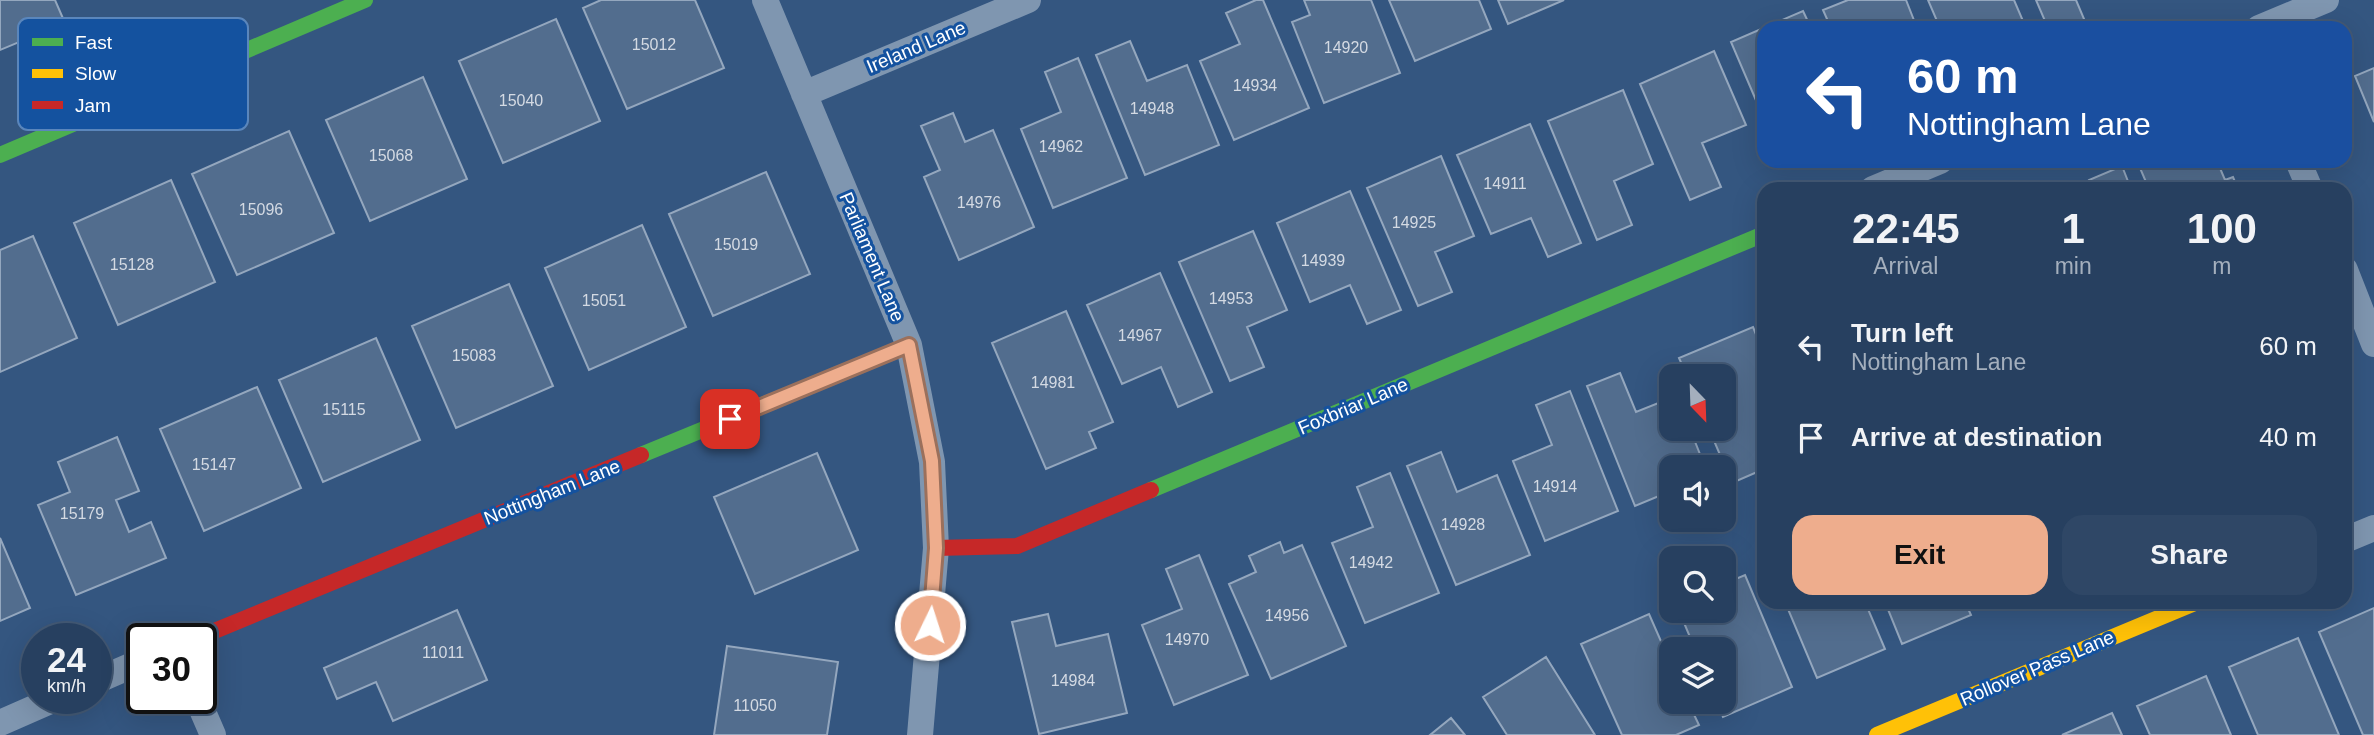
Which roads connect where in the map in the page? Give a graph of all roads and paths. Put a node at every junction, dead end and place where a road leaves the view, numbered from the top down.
1 (365, 0) edge
2 (765, 0) edge
3 (1028, 0) edge
4 (2326, 0) edge
5 (2276, 21) edge
6 (248, 50) edge
7 (804, 94) junction
8 (59, 130) edge
9 (0, 155) edge
10 (1923, 168) edge
11 (1890, 182) edge
12 (1757, 237) edge
13 (2352, 288) edge
14 (2374, 344) edge
15 (909, 345) junction
16 (2374, 528) edge
17 (2352, 537) edge
18 (936, 548) junction
19 (2180, 609) edge
20 (217, 630) edge
21 (21, 714) edge
22 (204, 714) edge
23 (0, 723) edge
24 (213, 735) edge
25 (920, 735) edge
26 (1877, 735) edge

1 - 6 street
2 - 7 street, Parliament Lane
3 - 7 street, Ireland Lane
4 - 5 street
7 - 15 street, Parliament Lane
8 - 9 street
10 - 11 street
12 - 18 street, Foxbriar Lane
13 - 14 street
15 - 18 street, Parliament Lane
15 - 20 street, Nottingham Lane
16 - 17 street
18 - 25 street, Parliament Lane
19 - 26 street, Rollover Pass Lane
21 - 23 street
22 - 24 street

